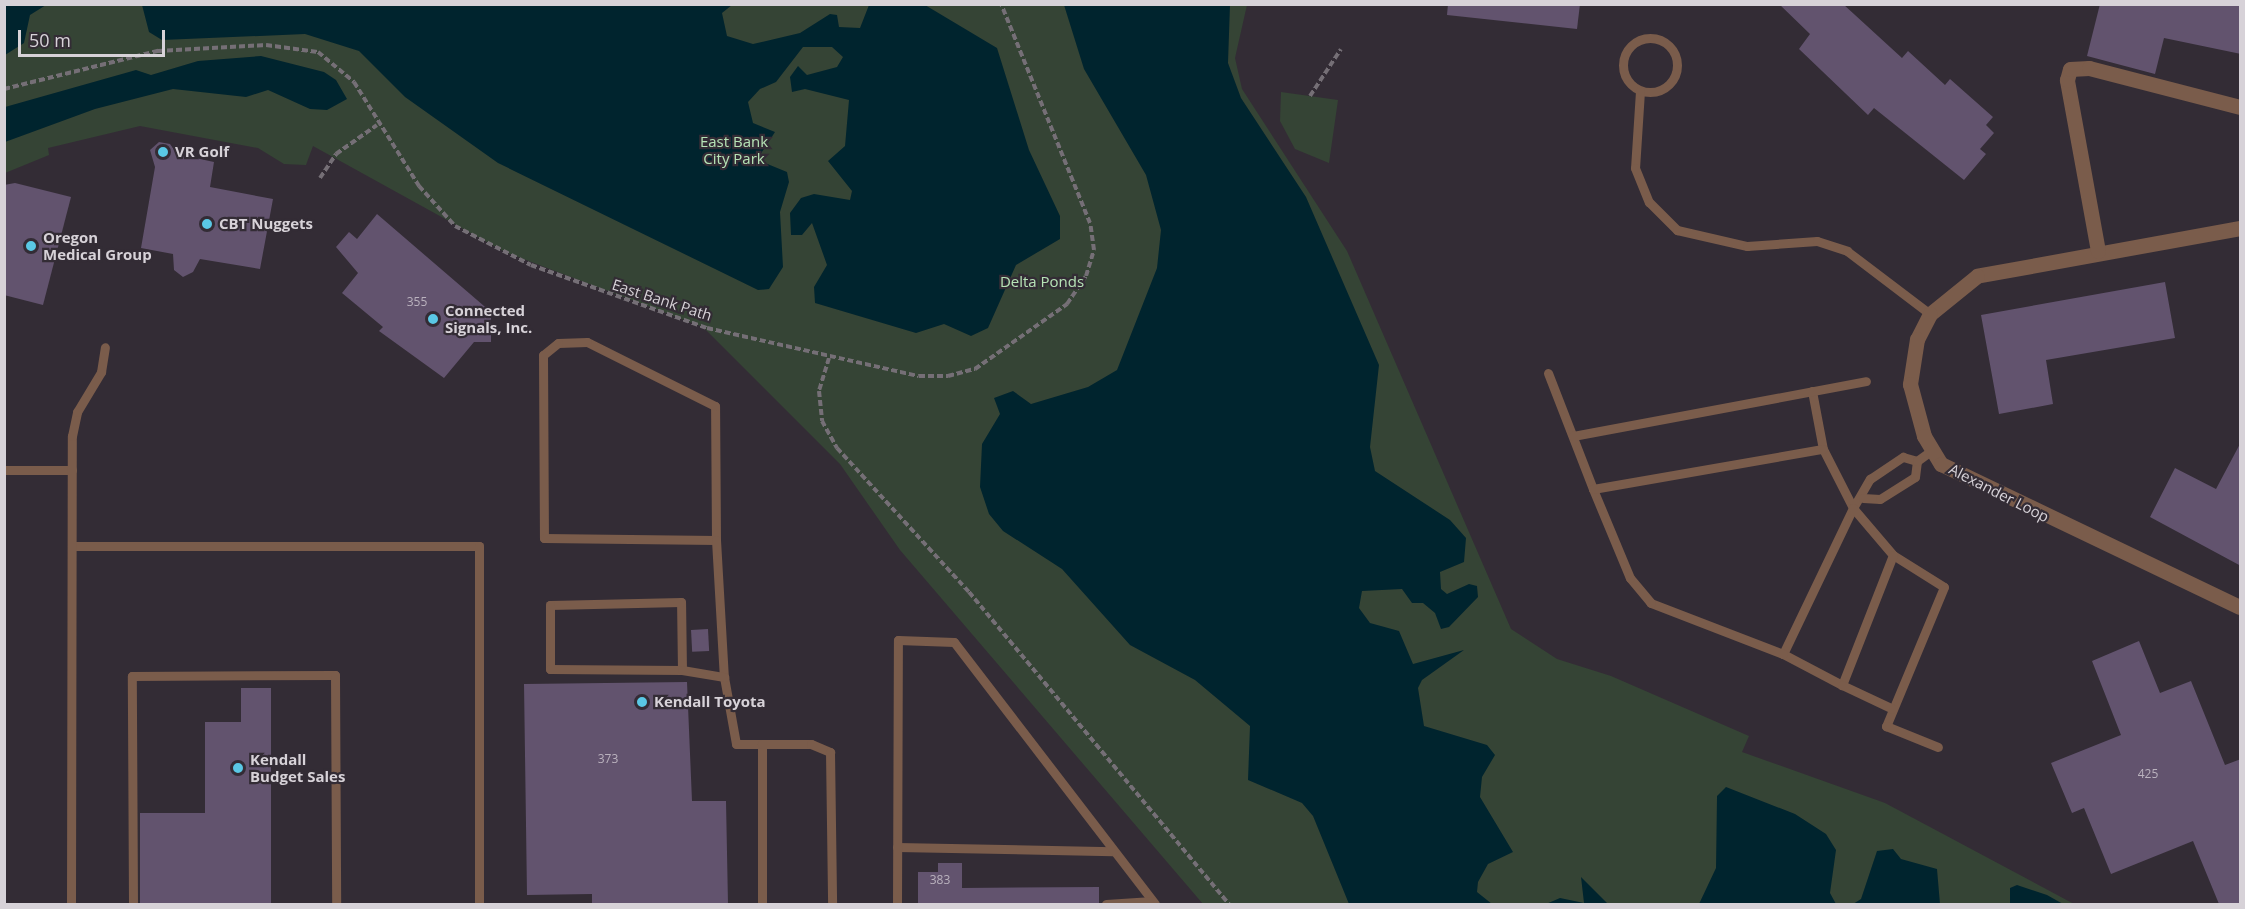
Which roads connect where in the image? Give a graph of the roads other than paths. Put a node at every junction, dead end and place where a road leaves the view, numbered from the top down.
1 (1640, 91) junction
2 (2241, 107) edge
3 (2241, 228) edge
4 (2098, 251) junction
5 (1930, 314) junction
6 (105, 347) dead end
7 (1548, 373) dead end
8 (1866, 381) dead end
9 (1812, 391) junction
10 (1573, 436) junction
11 (1823, 449) junction
12 (1932, 450) junction
13 (1917, 461) junction
14 (4, 470) edge
15 (72, 470) junction
16 (1593, 489) junction
17 (1863, 498) junction
18 (1853, 508) junction
19 (716, 540) junction
20 (72, 546) junction
21 (1893, 555) junction
22 (2241, 607) edge
23 (1782, 654) junction
24 (682, 670) junction
25 (724, 677) junction
26 (1842, 685) junction
27 (1893, 709) junction
28 (762, 744) junction
29 (1938, 747) dead end
30 (897, 847) junction
31 (1113, 851) junction
32 (1154, 903) edge
33 (71, 904) edge
34 (133, 904) edge
35 (336, 904) edge
36 (479, 904) edge
37 (762, 904) edge
38 (832, 904) edge
39 (897, 904) edge
40 (1106, 904) edge

1 - 1 lane
1 - 5 lane
2 - 4 street
3 - 4 street, Alexander Loop
4 - 5 street, Alexander Loop
5 - 12 street, Alexander Loop
6 - 15 lane
7 - 10 lane
8 - 9 lane
9 - 10 lane
9 - 11 lane
10 - 16 lane
11 - 16 lane
11 - 18 lane
12 - 13 lane
12 - 22 street, Alexander Loop
13 - 17 lane
13 - 17 lane
14 - 15 lane
15 - 20 lane
16 - 23 lane
17 - 18 lane
18 - 21 lane
18 - 23 lane
19 - 19 lane
19 - 25 lane
20 - 33 lane
20 - 36 lane
21 - 26 lane
21 - 27 lane
23 - 26 lane
24 - 24 lane
24 - 25 lane
25 - 28 lane
26 - 27 lane
27 - 29 lane
28 - 37 lane
28 - 38 lane
30 - 31 lane
30 - 31 lane
30 - 39 lane
31 - 32 lane
32 - 40 lane
34 - 35 lane

